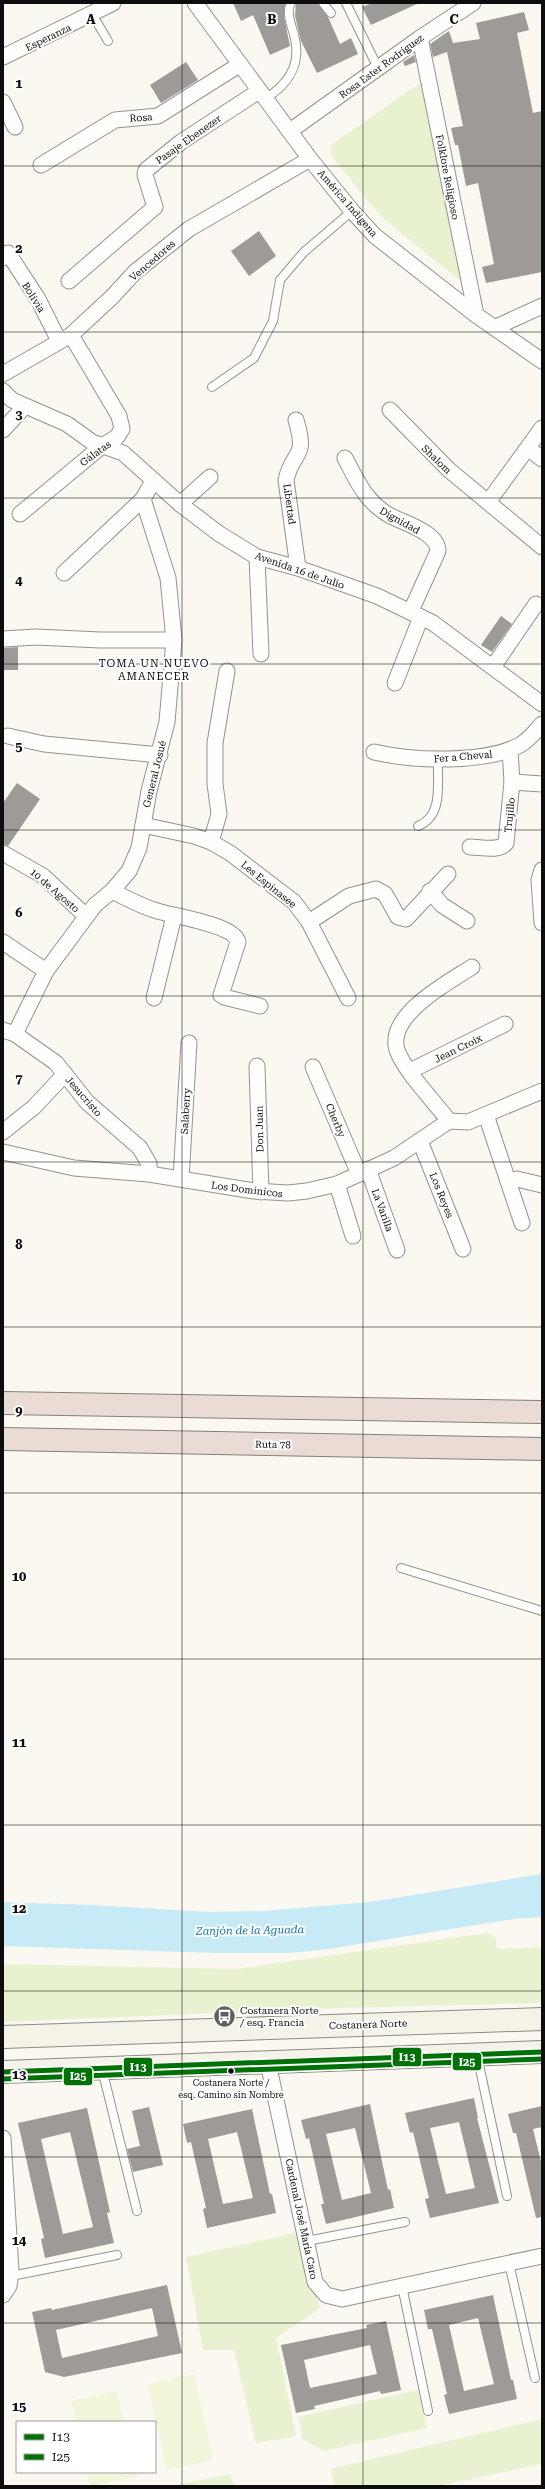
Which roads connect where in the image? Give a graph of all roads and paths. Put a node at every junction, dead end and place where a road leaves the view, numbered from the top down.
1 (113, 3) edge
2 (195, 3) edge
3 (291, 3) edge
4 (322, 3) edge
5 (346, 3) edge
6 (473, 3) edge
7 (331, 13) dead end
8 (92, 14) junction
9 (420, 38) junction
10 (108, 40) dead end
11 (3, 58) edge
12 (239, 65) junction
13 (378, 68) junction
14 (262, 95) junction
15 (3, 102) edge
16 (15, 127) dead end
17 (290, 131) junction
18 (310, 159) junction
19 (41, 165) dead end
20 (352, 210) junction
21 (5, 256) edge
22 (69, 281) dead end
23 (542, 306) edge
24 (476, 316) junction
25 (494, 328) junction
26 (65, 338) junction
27 (542, 361) edge
28 (3, 374) edge
29 (212, 387) dead end
30 (3, 391) edge
31 (24, 407) junction
32 (390, 410) dead end
33 (296, 420) dead end
34 (542, 428) edge
35 (3, 430) edge
36 (102, 446) junction
37 (528, 448) junction
38 (345, 458) dead end
39 (542, 459) edge
40 (210, 477) dead end
41 (153, 481) junction
42 (144, 500) junction
43 (488, 502) junction
44 (180, 504) junction
45 (20, 514) dead end
46 (542, 547) edge
47 (257, 557) junction
48 (298, 568) junction
49 (64, 573) dead end
50 (536, 604) dead end
51 (416, 614) junction
52 (3, 639) edge
53 (174, 640) junction
54 (261, 654) dead end
55 (493, 667) junction
56 (227, 671) dead end
57 (395, 683) dead end
58 (542, 704) edge
59 (542, 724) edge
60 (8, 736) dead end
61 (510, 750) junction
62 (374, 752) dead end
63 (160, 755) junction
64 (438, 759) junction
65 (512, 782) junction
66 (542, 784) edge
67 (143, 825) junction
68 (418, 826) dead end
69 (211, 842) junction
70 (470, 847) dead end
71 (3, 853) edge
72 (542, 870) edge
73 (448, 874) dead end
74 (112, 891) junction
75 (430, 891) junction
76 (86, 916) junction
77 (174, 916) junction
78 (467, 921) dead end
79 (309, 922) junction
80 (542, 923) edge
81 (3, 942) edge
82 (472, 967) dead end
83 (46, 971) junction
84 (154, 998) dead end
85 (348, 998) dead end
86 (260, 1006) dead end
87 (506, 1024) dead end
88 (9, 1032) edge
89 (189, 1043) dead end
90 (257, 1066) dead end
91 (313, 1067) dead end
92 (410, 1071) junction
93 (65, 1074) junction
94 (541, 1094) edge
95 (486, 1115) junction
96 (449, 1121) junction
97 (3, 1132) edge
98 (420, 1141) junction
99 (3, 1152) edge
100 (364, 1171) junction
101 (149, 1174) junction
102 (181, 1179) junction
103 (508, 1181) junction
104 (337, 1184) junction
105 (542, 1185) edge
106 (261, 1192) junction
107 (522, 1223) dead end
108 (353, 1236) dead end
109 (463, 1249) dead end
110 (397, 1250) dead end
111 (3, 1403) edge
112 (542, 1412) edge
113 (3, 1439) edge
114 (542, 1449) edge
115 (401, 1568) dead end
116 (542, 1611) edge
117 (542, 2019) edge
118 (3, 2037) edge
119 (542, 2052) edge
120 (477, 2055) junction
121 (268, 2063) junction
122 (102, 2068) junction
123 (3, 2072) edge
124 (3, 2138) edge
125 (5, 2192) edge
126 (507, 2196) dead end
127 (137, 2211) dead end
128 (405, 2222) dead end
129 (307, 2241) junction
130 (116, 2255) dead end
131 (542, 2256) edge
132 (510, 2263) junction
133 (11, 2276) junction
134 (402, 2286) junction
135 (3, 2295) edge
136 (535, 2378) dead end
137 (428, 2411) dead end

1 - 8 street, Esperanza
2 - 12 street, América Indígena
3 - 14 lane
4 - 7 lane
5 - 13 lane
6 - 9 street, Rosa Ester Rodríguez
8 - 10 lane
8 - 11 street, Esperanza
9 - 13 street, Rosa Ester Rodríguez
9 - 24 street, Folklore Religioso
12 - 14 street, América Indígena
12 - 19 street, Rosa
13 - 17 street, Rosa Ester Rodríguez
14 - 17 street, América Indígena
14 - 22 street, Pasaje Ebenezer
15 - 16 street
17 - 18 street, América Indígena
18 - 20 street, América Indígena
18 - 26 street, Vencedores
20 - 24 street, América Indígena
20 - 29 lane
21 - 26 street, Bolivia
23 - 25 street
24 - 25 street, América Indígena
25 - 27 street, América Indígena
26 - 28 street, Vencedores
26 - 36 street, Gálatas
30 - 31 street, Avenida 16 de Julio
31 - 35 street
31 - 36 street, Avenida 16 de Julio
32 - 43 street, Shalom
33 - 48 street, Libertad
34 - 37 street
36 - 41 street, Avenida 16 de Julio
36 - 45 street, Gálatas
37 - 39 street
37 - 43 street
38 - 51 street, Dignidad
40 - 44 street
41 - 42 street
41 - 44 street, Avenida 16 de Julio
42 - 49 street
42 - 53 street, General Josué
43 - 46 street, Shalom
44 - 47 street, Avenida 16 de Julio
47 - 48 street, Avenida 16 de Julio
47 - 54 street
48 - 51 street, Avenida 16 de Julio
50 - 55 street
51 - 55 street, Avenida 16 de Julio
51 - 57 street
52 - 53 street
53 - 63 street, General Josué
55 - 58 street, Avenida 16 de Julio
56 - 69 street
59 - 61 street, Fer a Cheval
60 - 63 street
61 - 64 street, Fer a Cheval
61 - 65 street, Trujillo
62 - 64 street, Fer a Cheval
63 - 67 street, General Josué
64 - 68 lane
65 - 66 street
65 - 70 street, Trujillo
67 - 69 street, Les Espinasee
67 - 74 street, General Josué
69 - 79 street, Les Espinasee
71 - 76 street, 10 de Agosto
72 - 80 street
73 - 75 street
74 - 76 street, General Josué
74 - 77 street
75 - 78 street
75 - 79 street
76 - 83 street, General Josué
77 - 84 street
77 - 86 street
79 - 85 street, Les Espinasee
81 - 83 street
82 - 92 street
83 - 88 street, General Josué
87 - 92 street, Jean Croix
88 - 93 street, Jesucristo
89 - 102 street, Salaberry
90 - 106 street, Don Juan
91 - 100 street, Cherby
92 - 96 street
93 - 97 street
93 - 101 street, Jesucristo
94 - 95 street
95 - 96 street
95 - 103 street
96 - 98 street, Los Dominicos
98 - 100 street, Los Dominicos
98 - 109 street, Los Reyes
99 - 101 street, Los Dominicos
100 - 104 street, Los Dominicos
100 - 110 street, La Varilla
101 - 102 street, Los Dominicos
102 - 106 street, Los Dominicos
103 - 105 street
103 - 107 street
104 - 106 street, Los Dominicos
104 - 108 street
111 - 112 highway
113 - 114 highway, Ruta 78
115 - 116 lane
117 - 118 street, Costanera Norte
119 - 120 street
120 - 121 street
120 - 126 lane
121 - 122 street
121 - 129 street, Cardenal José María Caro
122 - 123 street
122 - 127 lane
124 - 125 street
125 - 133 street
128 - 129 lane
129 - 134 street, Cardenal José María Caro
130 - 133 lane
131 - 132 street, Cardenal José María Caro
132 - 134 street, Cardenal José María Caro
132 - 136 lane
133 - 135 street
134 - 137 lane

